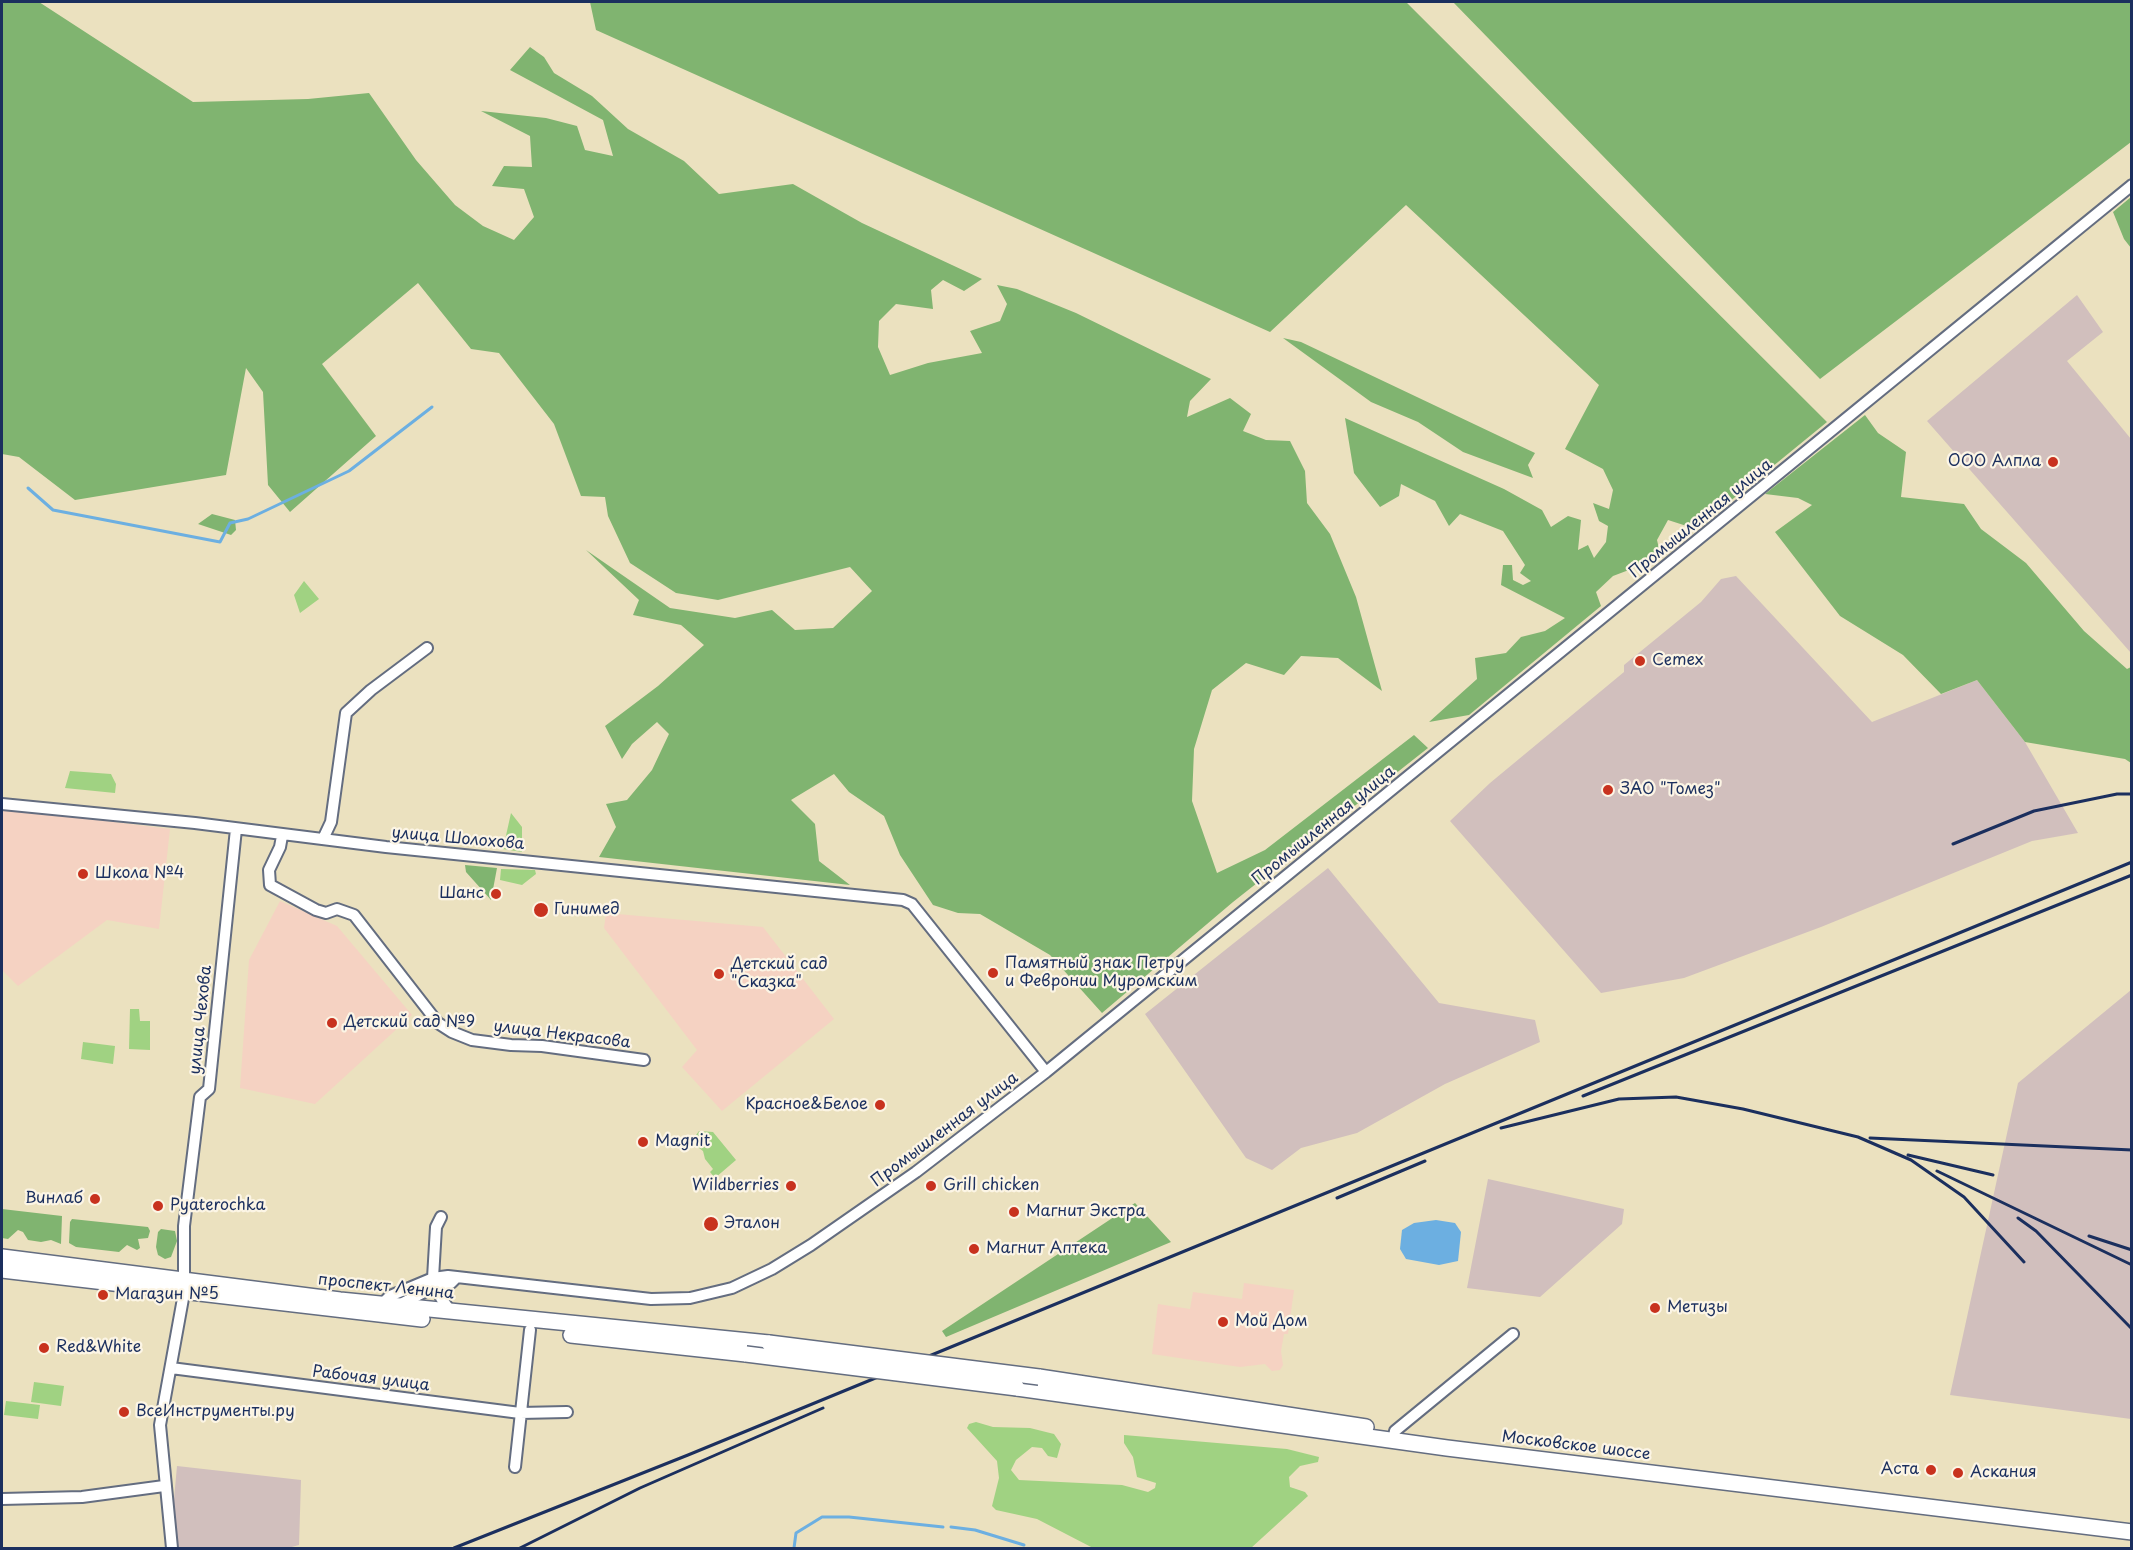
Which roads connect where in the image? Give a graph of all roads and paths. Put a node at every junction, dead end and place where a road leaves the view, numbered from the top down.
1 (2132, 185) edge
2 (427, 648) dead end
3 (2, 804) edge
4 (237, 829) junction
5 (282, 836) junction
6 (323, 839) junction
7 (644, 1060) dead end
8 (1046, 1072) junction
9 (441, 1217) dead end
10 (2, 1257) edge
11 (2, 1270) edge
12 (433, 1278) junction
13 (453, 1280) junction
14 (184, 1287) junction
15 (388, 1309) junction
16 (452, 1312) junction
17 (530, 1330) junction
18 (1513, 1334) dead end
19 (171, 1368) junction
20 (1039, 1377) joint
21 (1017, 1388) joint
22 (567, 1412) dead end
23 (520, 1413) junction
24 (1394, 1436) junction
25 (515, 1467) dead end
26 (164, 1486) junction
27 (2, 1499) edge
28 (2132, 1522) edge
29 (2132, 1532) edge
30 (172, 1548) edge

1 - 8 street, Промышленная улица
2 - 6 street
3 - 4 street, улица Шолохова
4 - 5 street, улица Шолохова
4 - 14 street, улица Чехова
5 - 6 street, улица Шолохова
5 - 7 street, улица Некрасова
6 - 8 street, улица Шолохова
8 - 13 street, Промышленная улица
9 - 12 street
10 - 14 main road, проспект Ленина
11 - 14 main road, проспект Ленина
12 - 13 street, Промышленная улица
12 - 15 street, Промышленная улица
13 - 15 street, Промышленная улица
13 - 16 street
14 - 15 main road, проспект Ленина
14 - 19 street, улица Чехова
15 - 16 main road, проспект Ленина
15 - 17 main road, проспект Ленина
16 - 20 main road, проспект Ленина, bridge
17 - 21 main road, проспект Ленина, bridge
17 - 23 street
18 - 24 street
19 - 23 street, Рабочая улица
19 - 26 street, улица Чехова
20 - 24 main road, Московское шоссе
21 - 24 main road, Московское шоссе
22 - 23 street, Рабочая улица
23 - 25 street
24 - 28 main road, Московское шоссе
24 - 29 main road, Московское шоссе
26 - 27 street
26 - 30 street, улица Чехова

